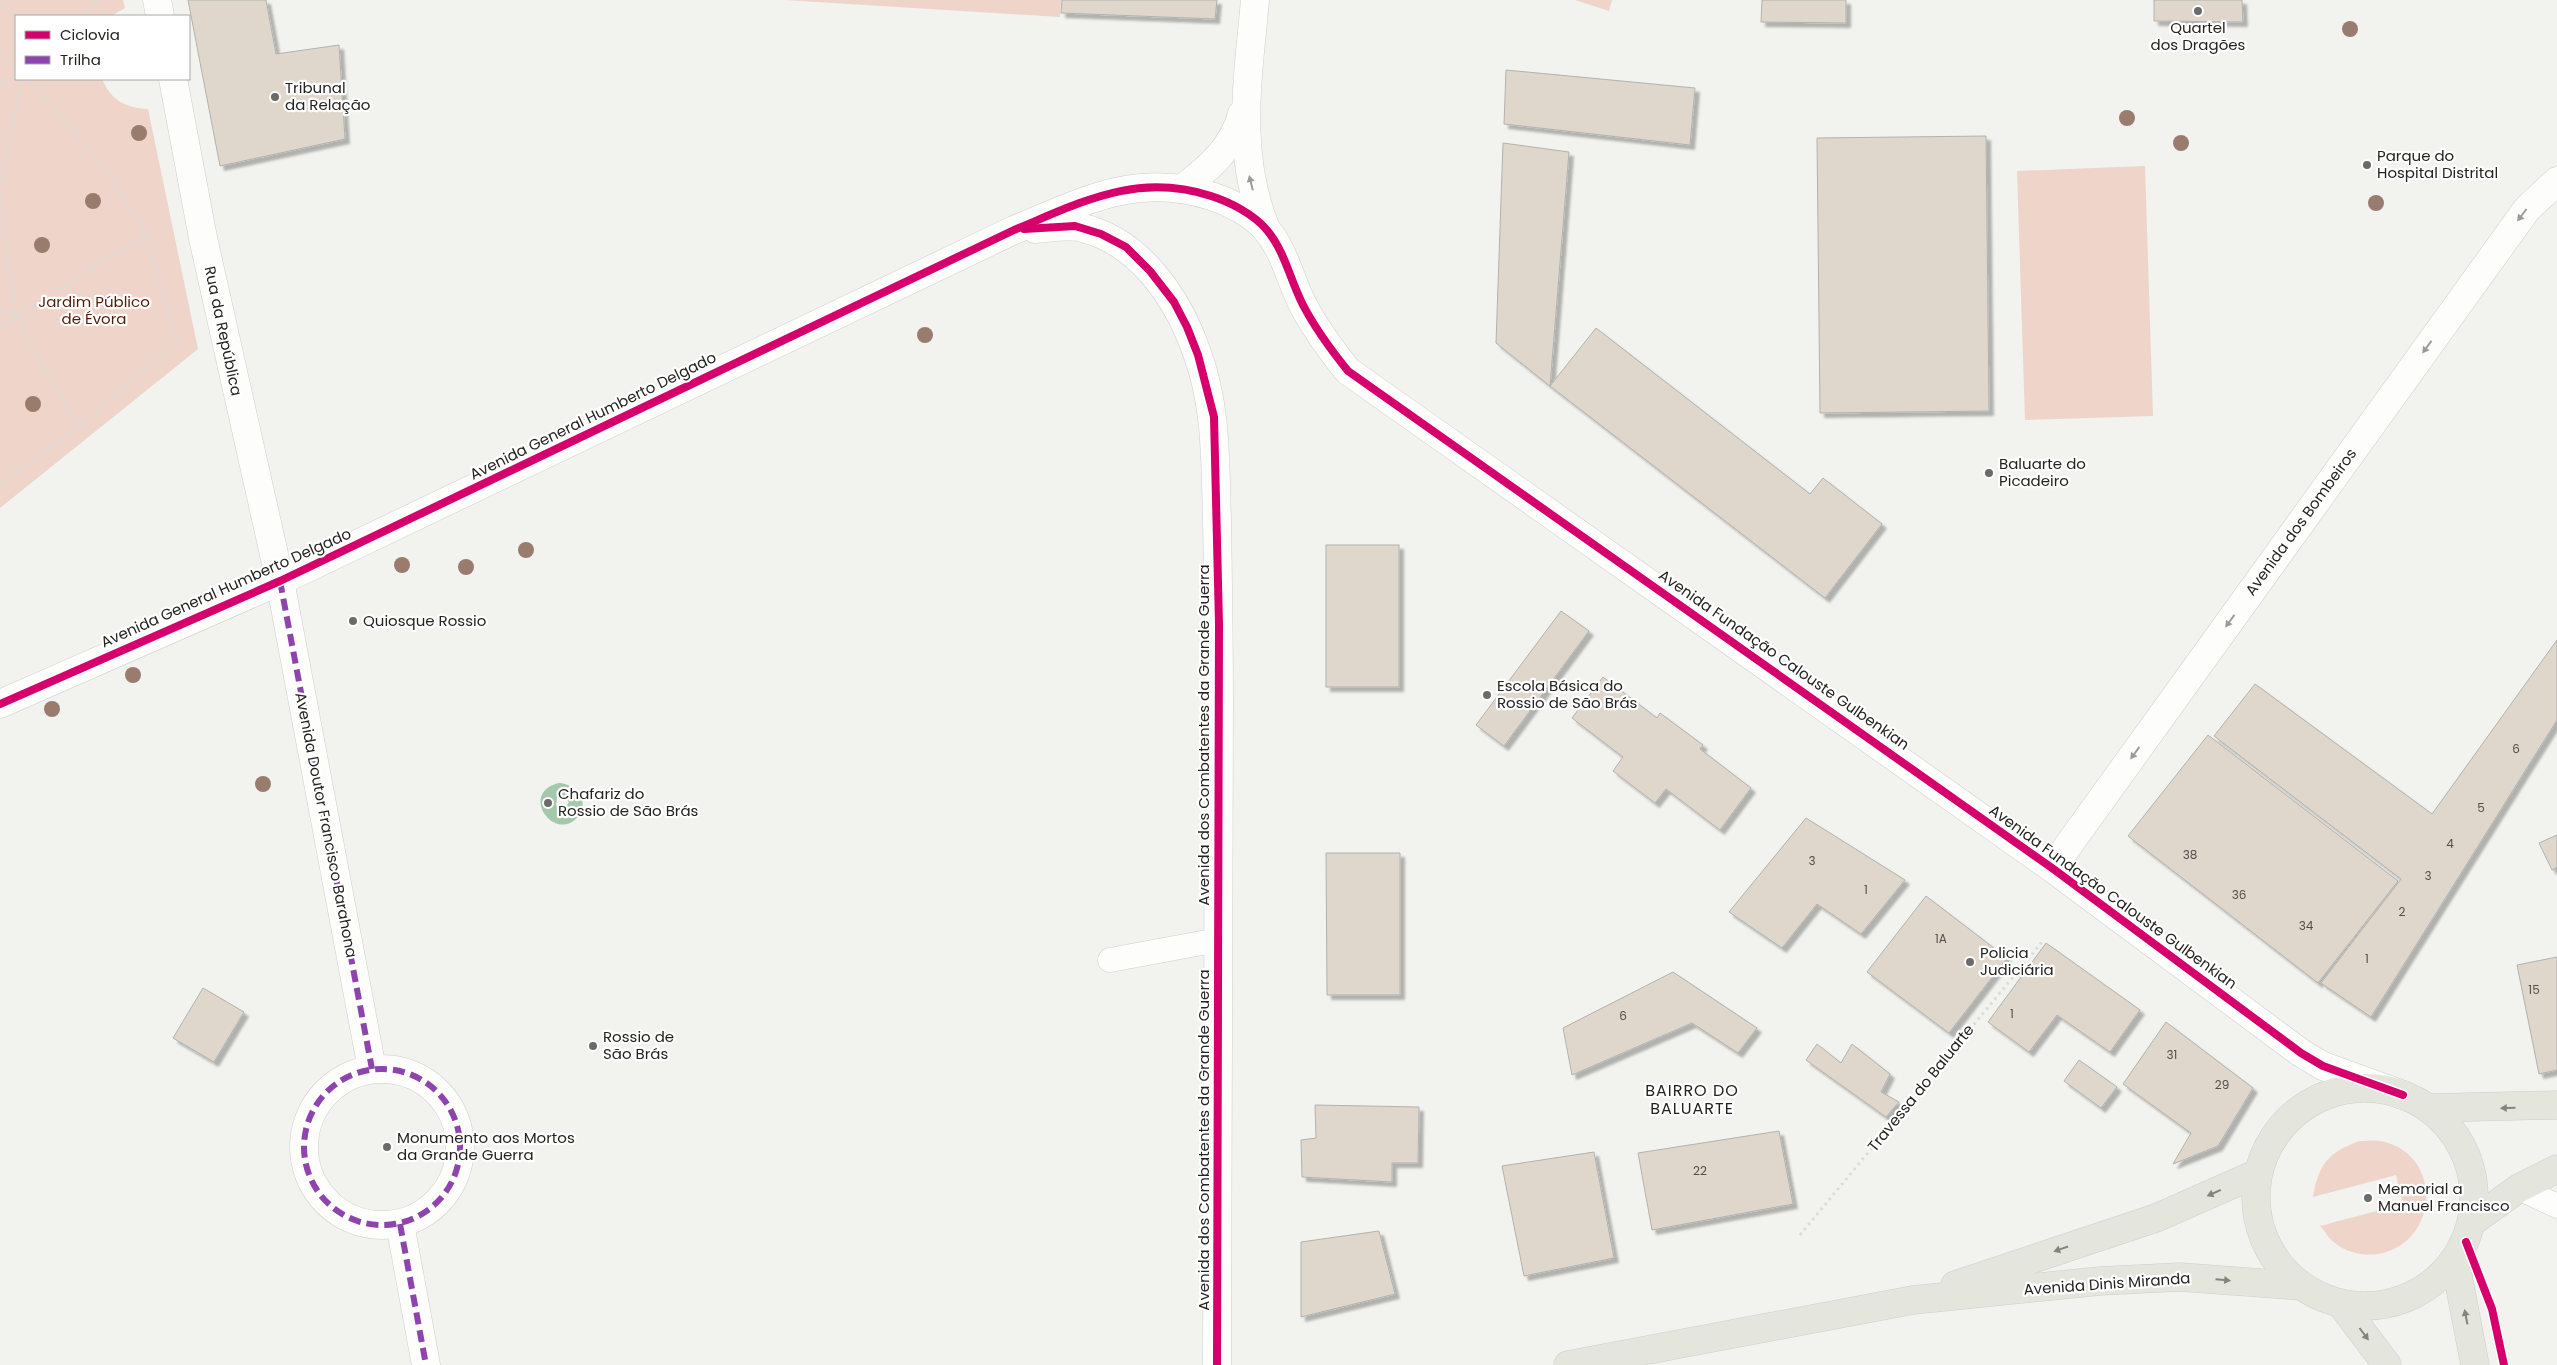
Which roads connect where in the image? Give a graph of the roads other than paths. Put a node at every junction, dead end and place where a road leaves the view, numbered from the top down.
1 (157, 0) edge
2 (1255, 0) edge
3 (160, 15) edge
4 (173, 80) edge
5 (1248, 80) junction
6 (2557, 181) edge
7 (1193, 191) junction
8 (1266, 229) junction
9 (1014, 230) junction
10 (280, 581) junction
11 (0, 704) edge
12 (2052, 868) junction
13 (1218, 940) junction
14 (1110, 960) dead end
15 (372, 1069) junction
16 (2403, 1095) junction
17 (2557, 1105) edge
18 (2429, 1108) junction
19 (2557, 1169) edge
20 (2258, 1173) junction
21 (2519, 1188) junction
22 (2557, 1206) edge
23 (2472, 1222) junction
24 (400, 1224) junction
25 (2455, 1261) junction
26 (2302, 1286) junction
27 (1913, 1300) junction
28 (2341, 1304) junction
29 (426, 1365) edge
30 (1217, 1365) edge
31 (1568, 1365) edge
32 (2387, 1365) edge
33 (2475, 1365) edge

1 - 3 street
2 - 5 street
4 - 10 street, Rua da República
5 - 7 street
8 -> 5 street
6 -> 12 street, Avenida dos Bombeiros
7 - 8 street, Avenida Fundação Calouste Gulbenkian
7 - 9 street, Avenida General Humberto Delgado
8 - 12 street, Avenida Fundação Calouste Gulbenkian
9 - 10 street, Avenida General Humberto Delgado
9 - 13 street, Avenida dos Combatentes da Grande Guerra
10 - 11 street, Avenida General Humberto Delgado
10 - 15 street, Avenida Doutor Francisco Barahona
12 - 16 street, Avenida Fundação Calouste Gulbenkian
13 - 14 lane
13 - 30 street, Avenida dos Combatentes da Grande Guerra
15 - 24 street
15 - 24 street
16 - 18 main road
16 - 20 main road
17 -> 18 main road
18 - 23 main road
19 - 21 main road
20 - 26 main road
20 -> 27 main road, Avenida Dinis Miranda
21 - 22 lane
21 - 23 main road
23 - 25 main road
24 - 29 street
25 - 28 main road
33 -> 25 main road
27 -> 26 main road, Avenida Dinis Miranda
26 - 28 main road
27 - 31 main road, Avenida Dinis Miranda
28 -> 32 main road

